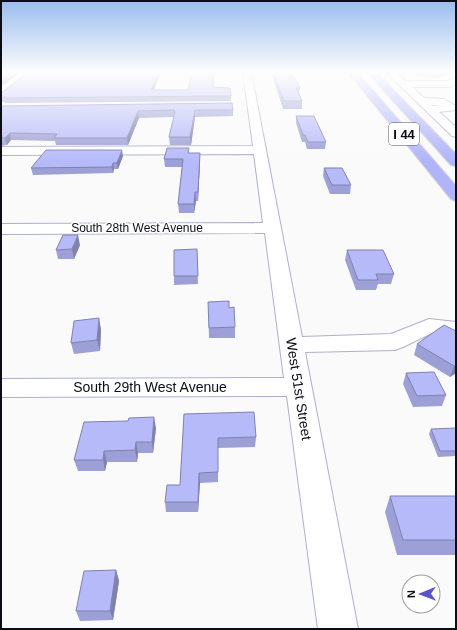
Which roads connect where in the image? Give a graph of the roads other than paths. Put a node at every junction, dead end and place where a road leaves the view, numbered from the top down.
1 (247, 101) edge
2 (377, 101) edge
3 (399, 101) edge
4 (421, 101) edge
5 (430, 101) edge
6 (452, 104) edge
7 (430, 109) junction
8 (454, 129) edge
9 (259, 150) junction
10 (1, 151) edge
11 (456, 162) edge
12 (456, 196) edge
13 (272, 228) junction
14 (1, 229) edge
15 (456, 329) edge
16 (292, 345) junction
17 (299, 387) junction
18 (1, 388) edge
19 (338, 629) edge

1 - 9 street, West 51st Street
2 - 12 highway, I 44
3 - 11 highway, I 44
4 - 7 street
5 - 6 street
6 - 7 street
7 - 8 street
9 - 10 street
9 - 13 street, West 51st Street
13 - 14 street, South 28th West Avenue
13 - 16 street, West 51st Street
15 - 16 street
16 - 17 street, West 51st Street
17 - 18 street, South 29th West Avenue
17 - 19 street, West 51st Street

